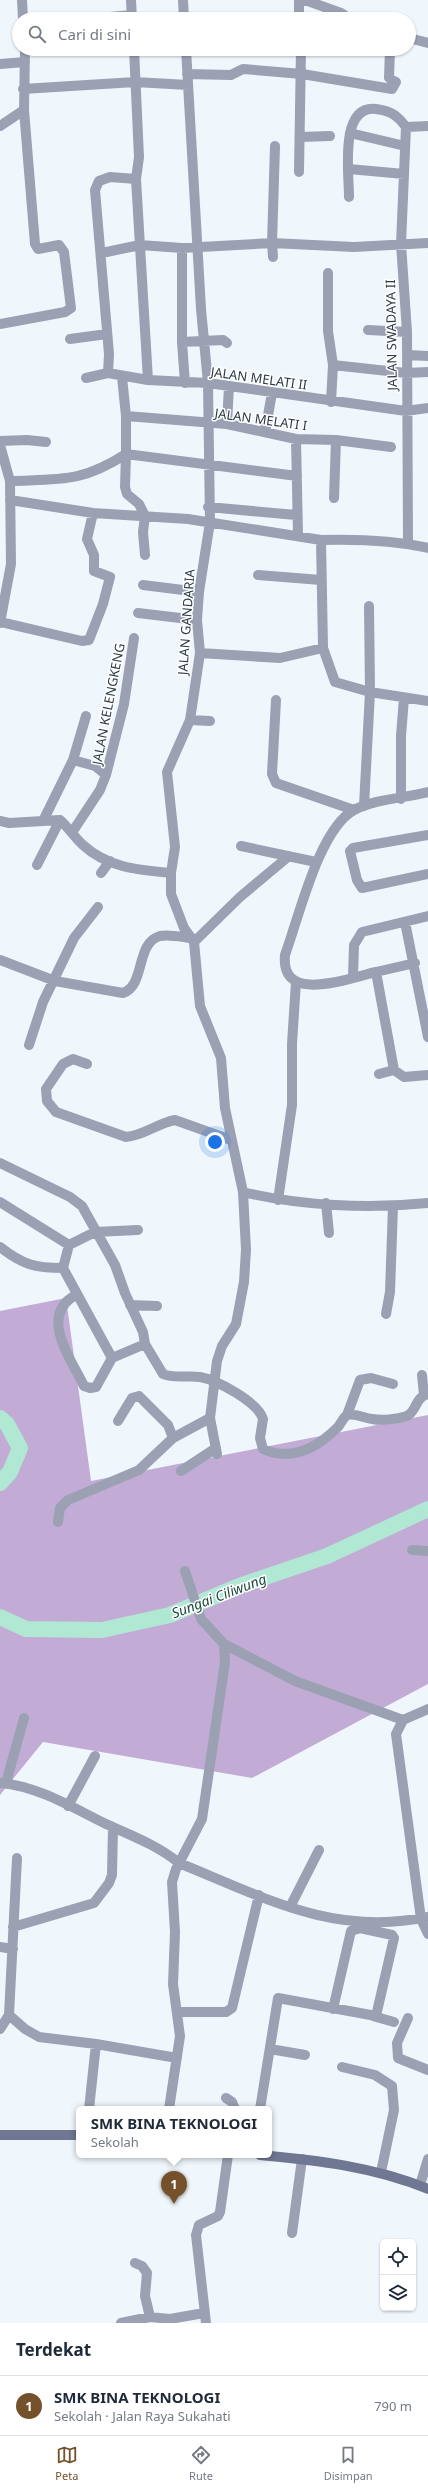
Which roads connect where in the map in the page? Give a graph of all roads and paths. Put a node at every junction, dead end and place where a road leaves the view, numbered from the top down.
1 (22, 0) edge
2 (131, 0) edge
3 (183, 0) edge
4 (299, 0) edge
5 (305, 0) edge
6 (23, 12) edge
7 (132, 12) edge
8 (184, 12) edge
9 (299, 12) edge
10 (338, 12) edge
11 (416, 40) edge
12 (428, 43) edge
13 (25, 56) edge
14 (134, 56) edge
15 (187, 56) edge
16 (301, 56) edge
17 (389, 56) edge
18 (25, 62) junction
19 (0, 64) edge
20 (188, 74) junction
21 (302, 74) junction
22 (135, 82) junction
23 (188, 85) junction
24 (23, 89) junction
25 (24, 110) junction
26 (0, 126) edge
27 (428, 126) edge
28 (406, 127) junction
29 (350, 133) junction
30 (330, 136) dead end
31 (300, 138) junction
32 (275, 146) dead end
33 (405, 146) junction
34 (349, 169) junction
35 (299, 172) dead end
36 (404, 174) junction
37 (136, 179) junction
38 (350, 197) dead end
39 (272, 243) junction
40 (428, 243) edge
41 (401, 244) junction
42 (140, 246) junction
43 (197, 246) junction
44 (182, 248) junction
45 (102, 253) junction
46 (273, 257) dead end
47 (328, 273) dead end
48 (0, 324) edge
49 (368, 330) dead end
50 (407, 332) junction
51 (107, 334) junction
52 (70, 340) dead end
53 (205, 340) junction
54 (182, 342) junction
55 (227, 343) dead end
56 (407, 355) junction
57 (428, 356) edge
58 (333, 365) junction
59 (428, 372) edge
60 (108, 373) junction
61 (406, 373) junction
62 (122, 377) junction
63 (86, 378) dead end
64 (148, 380) junction
65 (185, 383) junction
66 (208, 383) junction
67 (229, 386) junction
68 (272, 393) junction
69 (331, 402) junction
70 (428, 408) edge
71 (406, 411) junction
72 (126, 416) junction
73 (209, 424) junction
74 (227, 424) junction
75 (265, 432) junction
76 (296, 439) junction
77 (336, 440) junction
78 (0, 442) edge
79 (46, 442) dead end
80 (391, 447) dead end
81 (1, 451) edge
82 (126, 454) junction
83 (208, 464) junction
84 (297, 476) junction
85 (10, 481) junction
86 (0, 488) edge
87 (334, 498) dead end
88 (10, 500) junction
89 (208, 507) junction
90 (93, 513) junction
91 (296, 515) junction
92 (145, 516) junction
93 (210, 522) junction
94 (298, 535) junction
95 (321, 540) junction
96 (408, 544) junction
97 (428, 548) edge
98 (145, 555) dead end
99 (258, 575) dead end
100 (321, 580) junction
101 (143, 585) dead end
102 (199, 592) junction
103 (369, 606) dead end
104 (138, 613) dead end
105 (197, 620) junction
106 (0, 622) edge
107 (134, 638) dead end
108 (323, 648) junction
109 (200, 653) junction
110 (370, 692) junction
111 (404, 698) junction
112 (276, 700) dead end
113 (428, 701) edge
114 (86, 716) dead end
115 (190, 720) junction
116 (210, 721) dead end
117 (72, 760) junction
118 (106, 775) junction
119 (428, 792) edge
120 (401, 799) junction
121 (359, 808) junction
122 (60, 820) junction
123 (0, 821) edge
124 (43, 821) junction
125 (73, 831) junction
126 (428, 834) edge
127 (241, 846) dead end
128 (289, 856) junction
129 (110, 862) junction
130 (316, 862) junction
131 (37, 865) dead end
132 (102, 873) dead end
133 (171, 873) junction
134 (428, 874) edge
135 (98, 906) dead end
136 (428, 916) edge
137 (405, 922) junction
138 (193, 940) junction
139 (0, 960) edge
140 (415, 963) junction
141 (376, 972) junction
142 (353, 977) junction
143 (55, 982) junction
144 (296, 982) junction
145 (428, 1037) edge
146 (29, 1045) dead end
147 (87, 1064) dead end
148 (394, 1070) junction
149 (379, 1074) dead end
150 (428, 1075) edge
151 (231, 1140) junction
152 (0, 1163) edge
153 (243, 1192) junction
154 (278, 1200) junction
155 (0, 1202) edge
156 (326, 1203) junction
157 (428, 1203) edge
158 (393, 1207) junction
159 (138, 1230) dead end
160 (95, 1232) junction
161 (329, 1232) dead end
162 (69, 1244) junction
163 (0, 1247) edge
164 (63, 1268) junction
165 (76, 1295) junction
166 (130, 1306) junction
167 (157, 1306) dead end
168 (386, 1314) dead end
169 (145, 1344) junction
170 (112, 1358) junction
171 (422, 1375) dead end
172 (214, 1382) junction
173 (393, 1384) dead end
174 (426, 1395) edge
175 (347, 1415) junction
176 (210, 1418) junction
177 (118, 1421) dead end
178 (173, 1438) junction
179 (181, 1471) dead end
180 (58, 1522) dead end
181 (412, 1550) dead end
182 (428, 1551) edge
183 (185, 1571) dead end
184 (224, 1644) junction
185 (428, 1709) edge
186 (24, 1718) dead end
187 (403, 1720) junction
188 (95, 1756) dead end
189 (3, 1783) edge
190 (68, 1806) junction
191 (113, 1827) junction
192 (319, 1850) dead end
193 (17, 1858) dead end
194 (179, 1863) junction
195 (259, 1895) junction
196 (290, 1907) junction
197 (425, 1918) edge
198 (13, 1927) junction
199 (428, 1934) edge
200 (0, 1947) edge
201 (13, 1948) junction
202 (333, 2009) junction
203 (177, 2012) junction
204 (9, 2015) junction
205 (373, 2016) junction
206 (408, 2018) dead end
207 (394, 2022) dead end
208 (0, 2028) edge
209 (96, 2044) junction
210 (270, 2049) junction
211 (304, 2055) dead end
212 (177, 2058) junction
213 (342, 2067) dead end
214 (428, 2070) edge
215 (226, 2098) dead end
216 (89, 2106) edge
217 (169, 2106) edge
218 (234, 2106) edge
219 (260, 2106) edge
220 (0, 2135) edge
221 (76, 2135) edge
222 (272, 2156) edge
223 (228, 2158) edge
224 (302, 2159) junction
225 (428, 2159) edge
226 (381, 2172) junction
227 (424, 2187) edge
228 (292, 2232) dead end
229 (135, 2263) dead end
230 (150, 2317) junction
231 (205, 2318) edge
232 (120, 2323) edge

1 - 6 street
2 - 7 street
3 - 8 street
4 - 9 street
5 - 10 street
11 - 12 street
13 - 18 street
14 - 22 street
15 - 20 street, JALAN GANDARIA
16 - 21 street
17 - 21 street
18 - 19 street
18 - 24 street
20 - 21 street
20 - 23 street, JALAN GANDARIA
21 - 31 street
22 - 23 street
22 - 24 street
22 - 37 street
23 - 43 street, JALAN GANDARIA
24 - 25 street
25 - 26 street
25 - 48 street
27 - 28 street
28 - 29 street
28 - 33 street, JALAN SWADAYA II
29 - 33 street
29 - 34 street
30 - 31 street
31 - 35 street
32 - 39 street
33 - 36 street, JALAN SWADAYA II
34 - 36 street
34 - 38 street
36 - 41 street, JALAN SWADAYA II
37 - 42 street
37 - 45 street
39 - 41 street
39 - 43 street
39 - 46 street
40 - 41 street
41 - 50 street, JALAN SWADAYA II
42 - 44 street
42 - 45 street
42 - 64 street
43 - 44 street
43 - 53 street, JALAN GANDARIA
44 - 54 street
45 - 51 street
47 - 58 street
49 - 50 street
50 - 56 street, JALAN SWADAYA II
51 - 52 street
51 - 60 street
53 - 54 street
53 - 55 street
53 - 66 street, JALAN GANDARIA
54 - 65 street
56 - 57 street
56 - 61 street, JALAN SWADAYA II
58 - 61 street
58 - 69 street
59 - 61 street
60 - 62 street, JALAN MELATI II
60 - 63 street, JALAN MELATI II
61 - 71 street, JALAN SWADAYA II
62 - 64 street, JALAN MELATI II
62 - 72 street
64 - 65 street, JALAN MELATI II
65 - 66 street, JALAN MELATI II
66 - 67 street, JALAN MELATI II
66 - 73 street, JALAN GANDARIA
67 - 68 street, JALAN MELATI II
67 - 74 street
68 - 69 street, JALAN MELATI II
68 - 75 street
69 - 71 street, JALAN MELATI II
70 - 71 street, JALAN MELATI II
71 - 96 street, JALAN SWADAYA II
72 - 73 street, JALAN MELATI I
72 - 82 street
73 - 74 street, JALAN MELATI I
73 - 83 street, JALAN GANDARIA
74 - 75 street, JALAN MELATI I
75 - 76 street, JALAN MELATI I
76 - 77 street, JALAN MELATI I
76 - 84 street
77 - 80 street, JALAN MELATI I
77 - 87 street
78 - 79 street
81 - 85 street
82 - 83 street
82 - 85 street
82 - 92 street
83 - 84 street
83 - 89 street, JALAN GANDARIA
84 - 91 street
85 - 86 street
85 - 88 street
88 - 90 street
88 - 106 street
89 - 91 street
89 - 93 street, JALAN GANDARIA
90 - 92 street
90 - 106 street
91 - 94 street
92 - 93 street
92 - 98 street
93 - 94 street
93 - 102 street, JALAN GANDARIA
94 - 95 street
95 - 96 street
95 - 100 street
96 - 97 street
99 - 100 street
100 - 108 street
101 - 102 street
102 - 105 street, JALAN GANDARIA
103 - 110 street
104 - 105 street
105 - 109 street, JALAN GANDARIA
107 - 118 street, JALAN KELENGKENG
108 - 109 street
108 - 110 street
109 - 115 street, JALAN GANDARIA
110 - 111 street
110 - 121 street
111 - 113 street
111 - 120 street
112 - 121 street
114 - 117 street
115 - 116 street
115 - 133 street, JALAN GANDARIA
117 - 118 street, JALAN KELENGKENG
117 - 124 street, JALAN KELENGKENG
118 - 125 street, JALAN KELENGKENG
119 - 120 street
120 - 121 street
121 - 130 street
122 - 124 street
122 - 125 street
122 - 131 street
123 - 124 street
125 - 129 street
126 - 134 street
127 - 128 street
128 - 130 street
128 - 138 street
129 - 132 street
129 - 133 street
130 - 144 street
133 - 138 street, JALAN GANDARIA
135 - 143 street
136 - 137 street
137 - 140 street
137 - 142 street
138 - 143 street
138 - 151 street, JALAN GANDARIA
139 - 143 street
140 - 141 street
140 - 145 street
141 - 142 street
141 - 148 street
142 - 144 street
143 - 146 street
144 - 154 street
147 - 151 street
148 - 149 street
148 - 150 street
151 - 153 street, JALAN GANDARIA
152 - 160 street
153 - 154 street
153 - 172 street, JALAN GANDARIA
154 - 156 street
155 - 162 street
156 - 158 street
156 - 161 street
157 - 158 street
158 - 168 street
159 - 160 street
160 - 162 street
160 - 166 street
162 - 164 street
163 - 164 street
164 - 165 street
165 - 170 street
165 - 170 street
166 - 167 street
166 - 169 street
169 - 170 street
169 - 172 street
171 - 174 street
172 - 175 street
172 - 176 street, JALAN GANDARIA
173 - 175 street
174 - 175 street
176 - 178 street
176 - 179 street, JALAN GANDARIA
177 - 178 street
178 - 180 street
181 - 182 street
183 - 184 street
184 - 187 street
184 - 194 street
185 - 187 street
186 - 189 street
187 - 197 street
188 - 190 street
189 - 190 street
190 - 191 street
191 - 194 street
191 - 198 street
192 - 196 street
193 - 198 street
194 - 195 street
194 - 203 street
195 - 196 street
195 - 203 street
196 - 197 street
197 - 199 street
198 - 201 street
200 - 201 street
201 - 204 street
202 - 205 street
202 - 205 street
202 - 210 street
203 - 212 street
204 - 208 street
204 - 209 street
205 - 207 street
206 - 214 street
209 - 212 street
209 - 216 street
210 - 211 street
210 - 219 street
212 - 217 street
213 - 226 street
215 - 218 street
220 - 221 main road
222 - 224 main road
223 - 231 street
224 - 226 main road
224 - 228 street
225 - 227 street
226 - 227 main road
229 - 230 street
230 - 231 street
230 - 232 street

